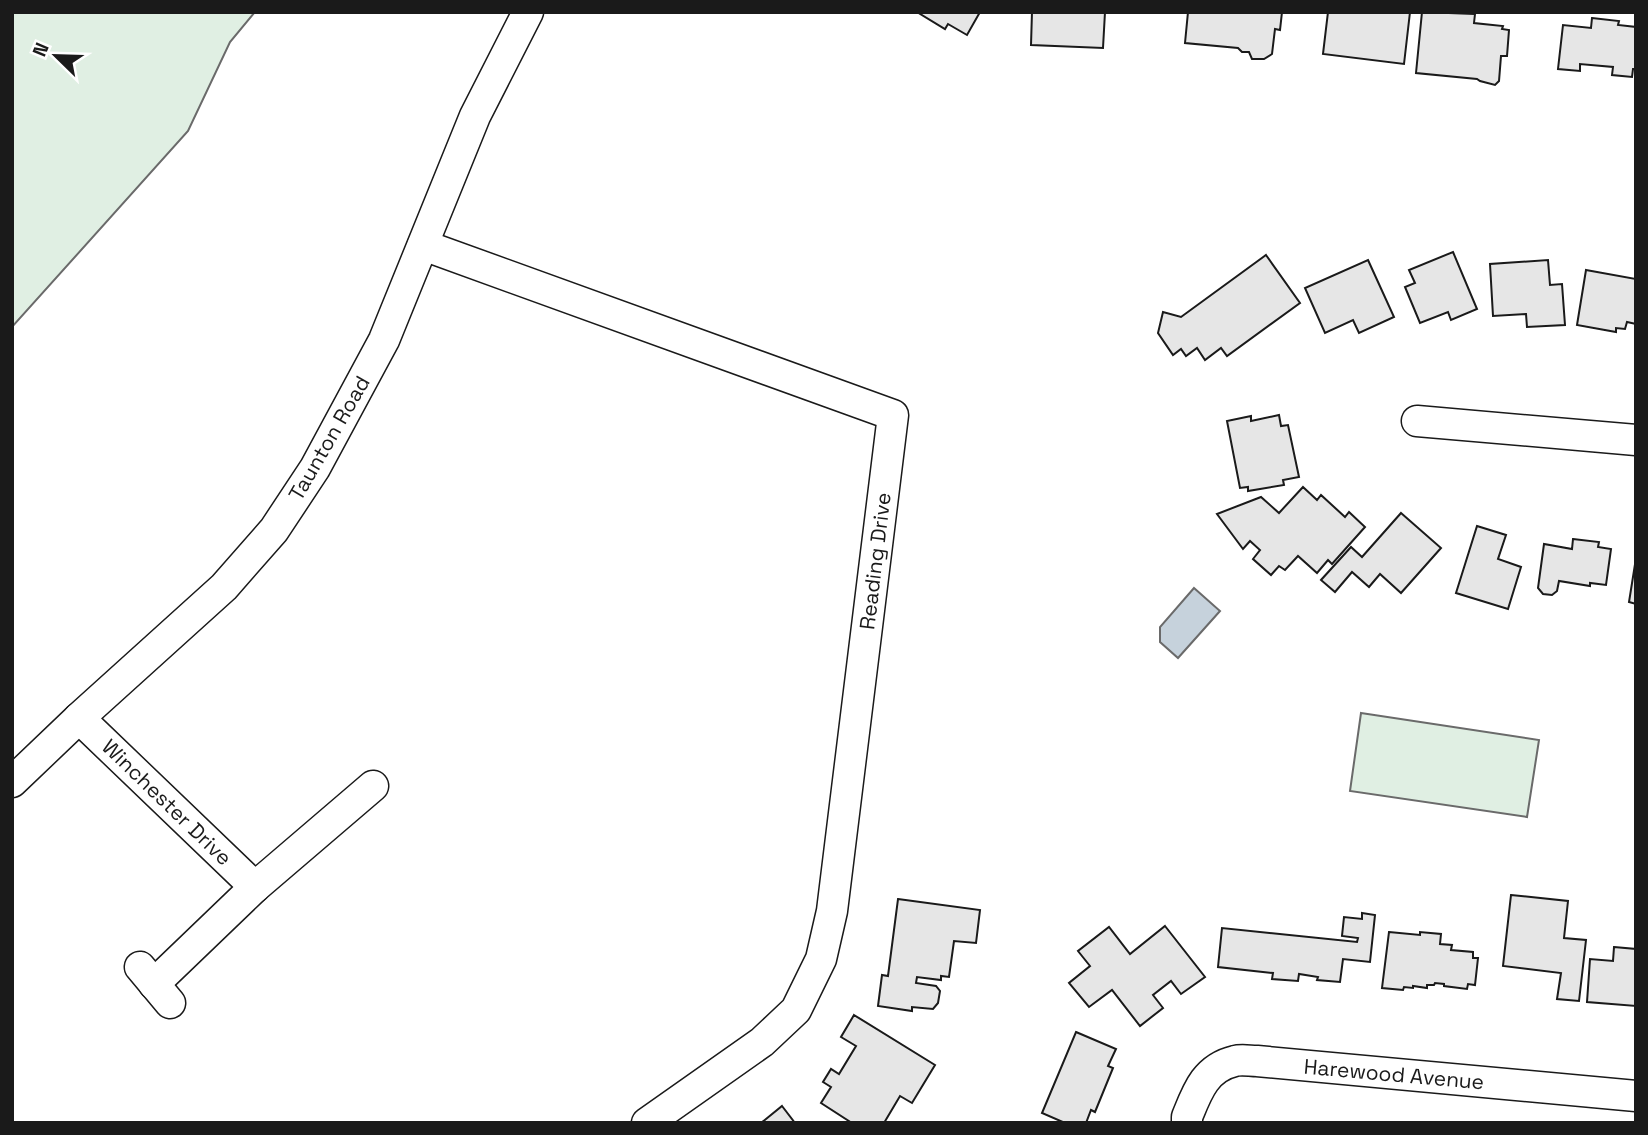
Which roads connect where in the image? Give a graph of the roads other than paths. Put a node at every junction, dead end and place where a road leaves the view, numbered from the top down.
1 (528, 12) edge
2 (423, 245) junction
3 (1418, 421) dead end
4 (1636, 440) edge
5 (79, 718) junction
6 (12, 782) edge
7 (373, 787) dead end
8 (255, 887) junction
9 (155, 985) dead end
10 (1636, 1096) edge
11 (647, 1123) edge
12 (1186, 1123) edge

1 - 2 street, Taunton Road
2 - 5 street, Taunton Road
2 - 11 street, Reading Drive
3 - 4 street
5 - 6 street, Taunton Road
5 - 8 street, Winchester Drive
7 - 8 street
8 - 9 street
10 - 12 street, Harewood Avenue

